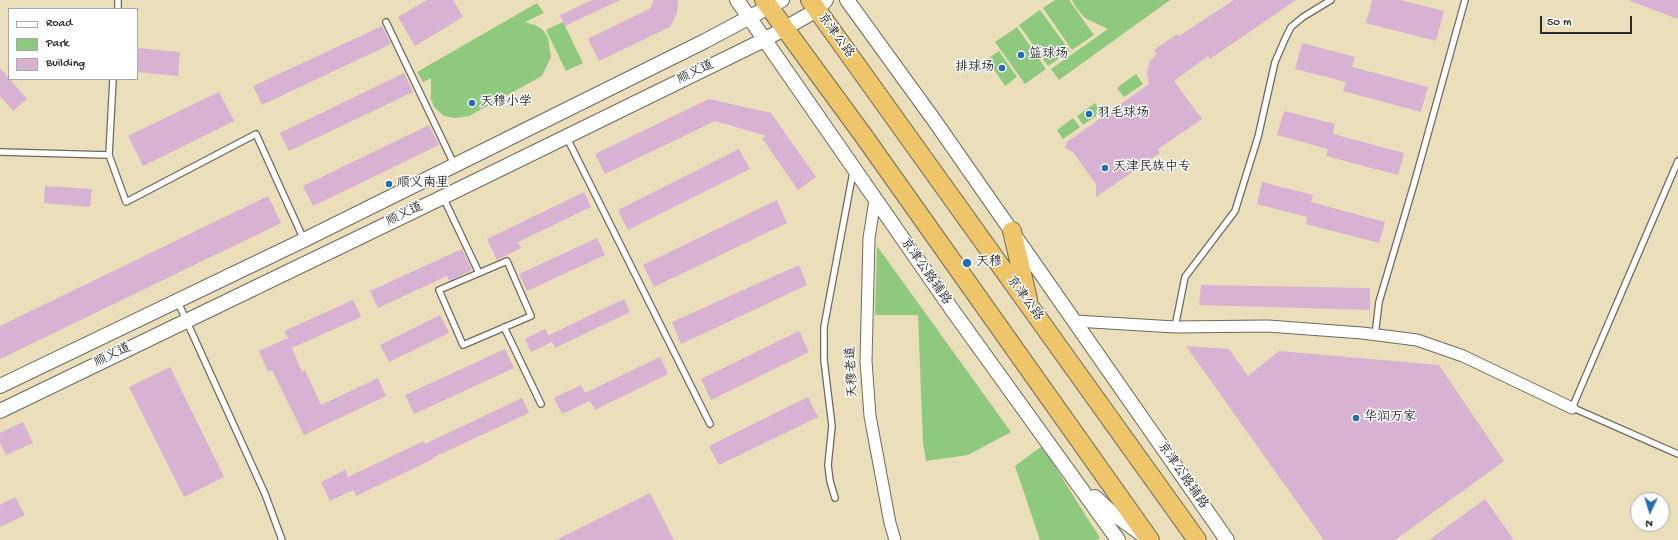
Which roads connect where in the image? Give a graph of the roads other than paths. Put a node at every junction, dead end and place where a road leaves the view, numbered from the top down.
1 (737, 0) edge
2 (848, 0) edge
3 (1331, 0) edge
4 (1465, 0) edge
5 (772, 2) edge
6 (817, 3) edge
7 (749, 18) junction
8 (386, 22) dead end
9 (785, 29) junction
10 (764, 40) junction
11 (113, 80) edge
12 (566, 136) junction
13 (0, 152) edge
14 (108, 155) junction
15 (1678, 161) edge
16 (458, 163) junction
17 (854, 170) junction
18 (472, 182) junction
19 (442, 197) junction
20 (875, 200) junction
21 (1012, 231) junction
22 (304, 240) junction
23 (479, 274) junction
24 (177, 300) junction
25 (1030, 307) junction
26 (186, 320) junction
27 (1075, 321) junction
28 (504, 327) junction
29 (1175, 327) junction
30 (1375, 335) junction
31 (0, 386) edge
32 (541, 404) dead end
33 (1569, 407) junction
34 (0, 410) edge
35 (710, 424) dead end
36 (1678, 454) edge
37 (1064, 466) junction
38 (835, 498) dead end
39 (282, 540) edge
40 (895, 540) edge
41 (1118, 540) edge
42 (1149, 540) edge
43 (1197, 540) edge
44 (1227, 540) edge

1 - 7 street, 京津公路辅路
2 - 21 street, 京津公路辅路
3 - 29 lane
4 - 30 lane
5 - 7 street, 顺义道
5 - 9 highway
6 - 9 street, 顺义道
6 - 25 highway, 京津公路
7 - 10 street, 京津公路辅路
7 - 16 street, 顺义道
8 - 16 lane
9 - 10 street, 顺义道
9 - 42 highway
10 - 12 street, 顺义道
10 - 17 street, 京津公路辅路
11 - 14 lane
12 - 18 street, 顺义道
12 - 35 lane
13 - 14 lane
14 - 22 lane
15 - 33 lane
16 - 18 street
16 - 22 street, 顺义道
17 - 20 street, 京津公路辅路
17 - 38 lane
18 - 19 street, 顺义道
19 - 23 lane
19 - 26 street, 顺义道
20 - 37 street, 京津公路辅路
20 - 40 street, 天穆老道
21 - 25 highway
21 - 27 street, 京津公路辅路
22 - 24 street, 顺义道
23 - 28 lane
23 - 28 lane
24 - 26 lane
24 - 31 street, 顺义道
25 - 43 highway, 京津公路
26 - 34 street, 顺义道
26 - 39 lane
27 - 29 street
27 - 44 street, 京津公路辅路
28 - 32 lane
29 - 30 street
30 - 33 street
33 - 36 lane
37 - 41 street, 京津公路辅路
37 - 42 street

